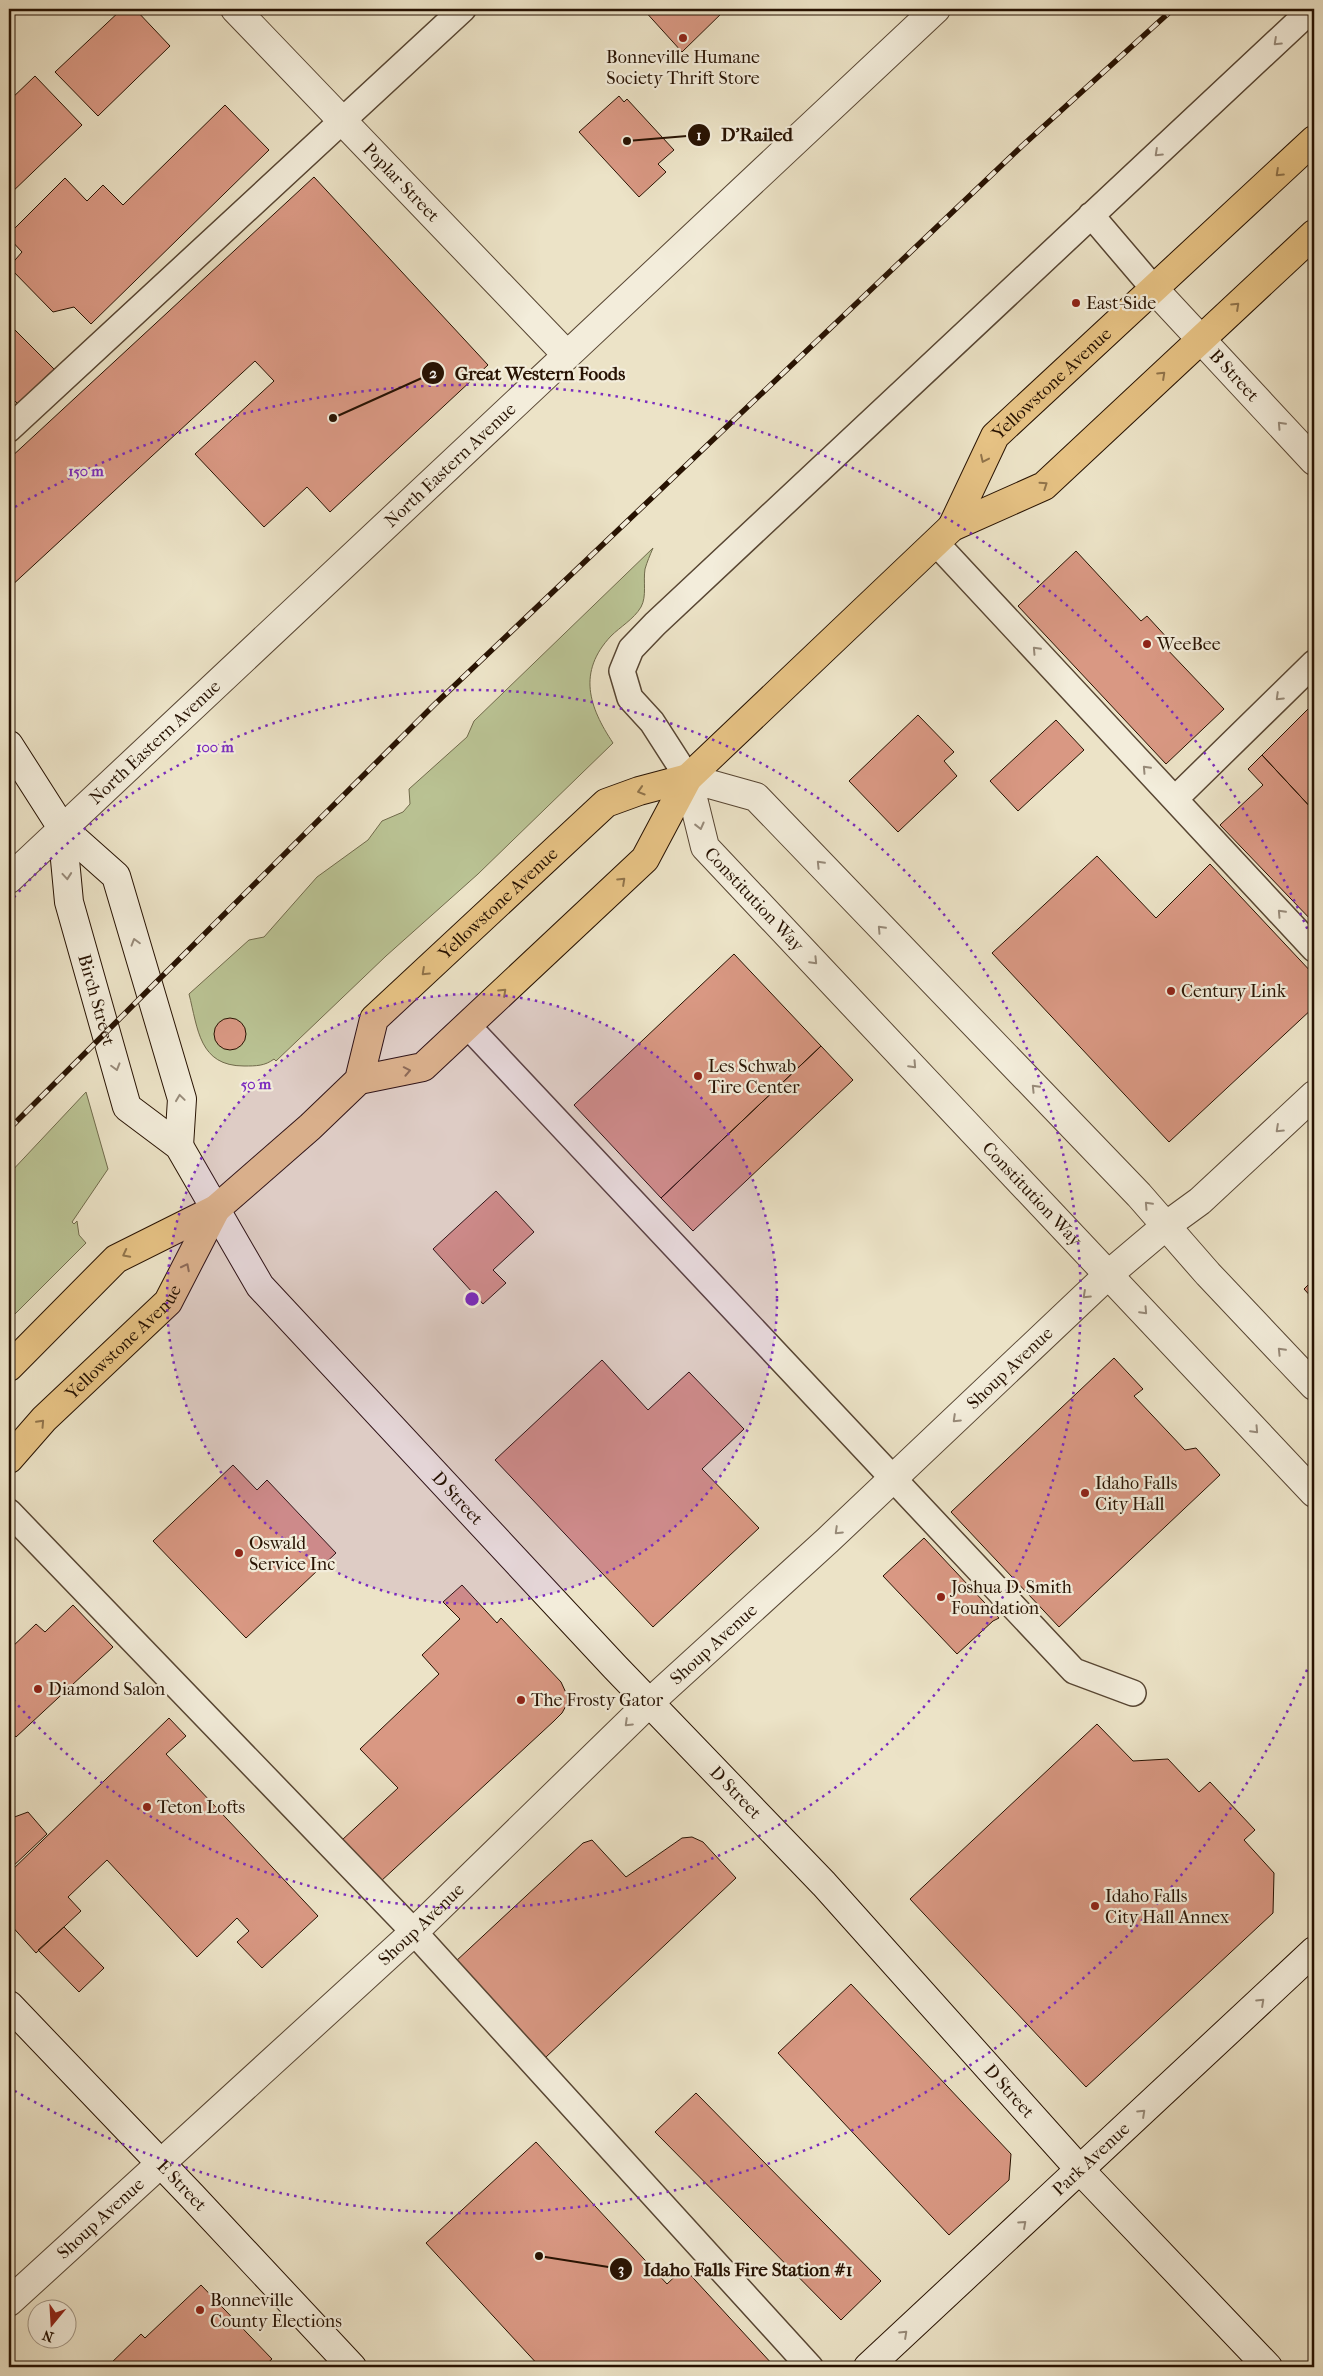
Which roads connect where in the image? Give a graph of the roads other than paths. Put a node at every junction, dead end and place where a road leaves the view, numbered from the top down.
1 (235, 9) edge
2 (463, 9) edge
3 (936, 9) edge
4 (1312, 9) edge
5 (342, 121) junction
6 (1314, 140) edge
7 (1091, 215) junction
8 (1314, 234) edge
9 (1154, 289) junction
10 (1201, 339) junction
11 (567, 355) junction
12 (9, 429) edge
13 (1314, 461) edge
14 (944, 535) junction
15 (1314, 663) edge
16 (9, 745) edge
17 (688, 778) junction
18 (1174, 799) junction
19 (62, 828) junction
20 (9, 880) edge
21 (1314, 949) edge
22 (467, 1025) junction
23 (359, 1080) junction
24 (1314, 1095) edge
25 (179, 1146) junction
26 (216, 1209) junction
27 (1167, 1225) junction
28 (1109, 1274) junction
29 (9, 1367) edge
30 (1314, 1386) edge
31 (9, 1459) edge
32 (894, 1478) junction
33 (1314, 1493) edge
34 (9, 1512) edge
35 (1134, 1693) dead end
36 (649, 1703) junction
37 (414, 1932) junction
38 (1314, 1951) edge
39 (9, 2005) edge
40 (160, 2163) junction
41 (1081, 2171) junction
42 (9, 2302) edge
43 (352, 2367) edge
44 (810, 2367) edge
45 (868, 2367) edge
46 (1268, 2367) edge

1 - 5 street, Poplar Street
2 - 5 lane
3 - 11 street, North Eastern Avenue
4 -> 7 lane
5 - 11 street, Poplar Street
5 - 12 lane
6 -> 9 highway, Yellowstone Avenue
7 - 9 lane
7 - 17 lane
10 -> 8 highway, Yellowstone Avenue
9 - 10 street, B Street
9 -> 14 highway, Yellowstone Avenue
13 -> 10 street, B Street
14 -> 10 highway, Yellowstone Avenue
11 - 19 street, North Eastern Avenue
14 - 17 highway, Yellowstone Avenue
18 -> 14 lane
15 -> 18 lane
16 - 19 street, Birch Street
22 -> 17 highway, Yellowstone Avenue
17 -> 23 highway, Yellowstone Avenue
27 -> 17 street
17 -> 28 street, Constitution Way
21 -> 18 lane
19 - 20 street, North Eastern Avenue
19 -> 25 street, Birch Street
25 -> 19 street, Birch Street
23 -> 22 highway, Yellowstone Avenue
22 - 32 lane
23 - 26 highway, Yellowstone Avenue
24 -> 27 street, Shoup Avenue
25 - 26 street, Birch Street
26 -> 29 highway, Yellowstone Avenue
31 -> 26 highway, Yellowstone Avenue
26 - 36 street, D Street
27 - 28 street, Shoup Avenue
30 -> 27 street
28 -> 32 street, Shoup Avenue
28 -> 33 street, Constitution Way
32 - 35 lane
32 -> 36 street, Shoup Avenue
34 - 37 lane
36 -> 37 street, Shoup Avenue
36 - 41 street, D Street
37 - 40 street, Shoup Avenue
37 - 44 lane
41 -> 38 street, Park Avenue
39 - 40 street, E Street
40 - 42 street, Shoup Avenue
40 - 43 street, E Street
45 -> 41 street, Park Avenue
41 - 46 street, D Street

